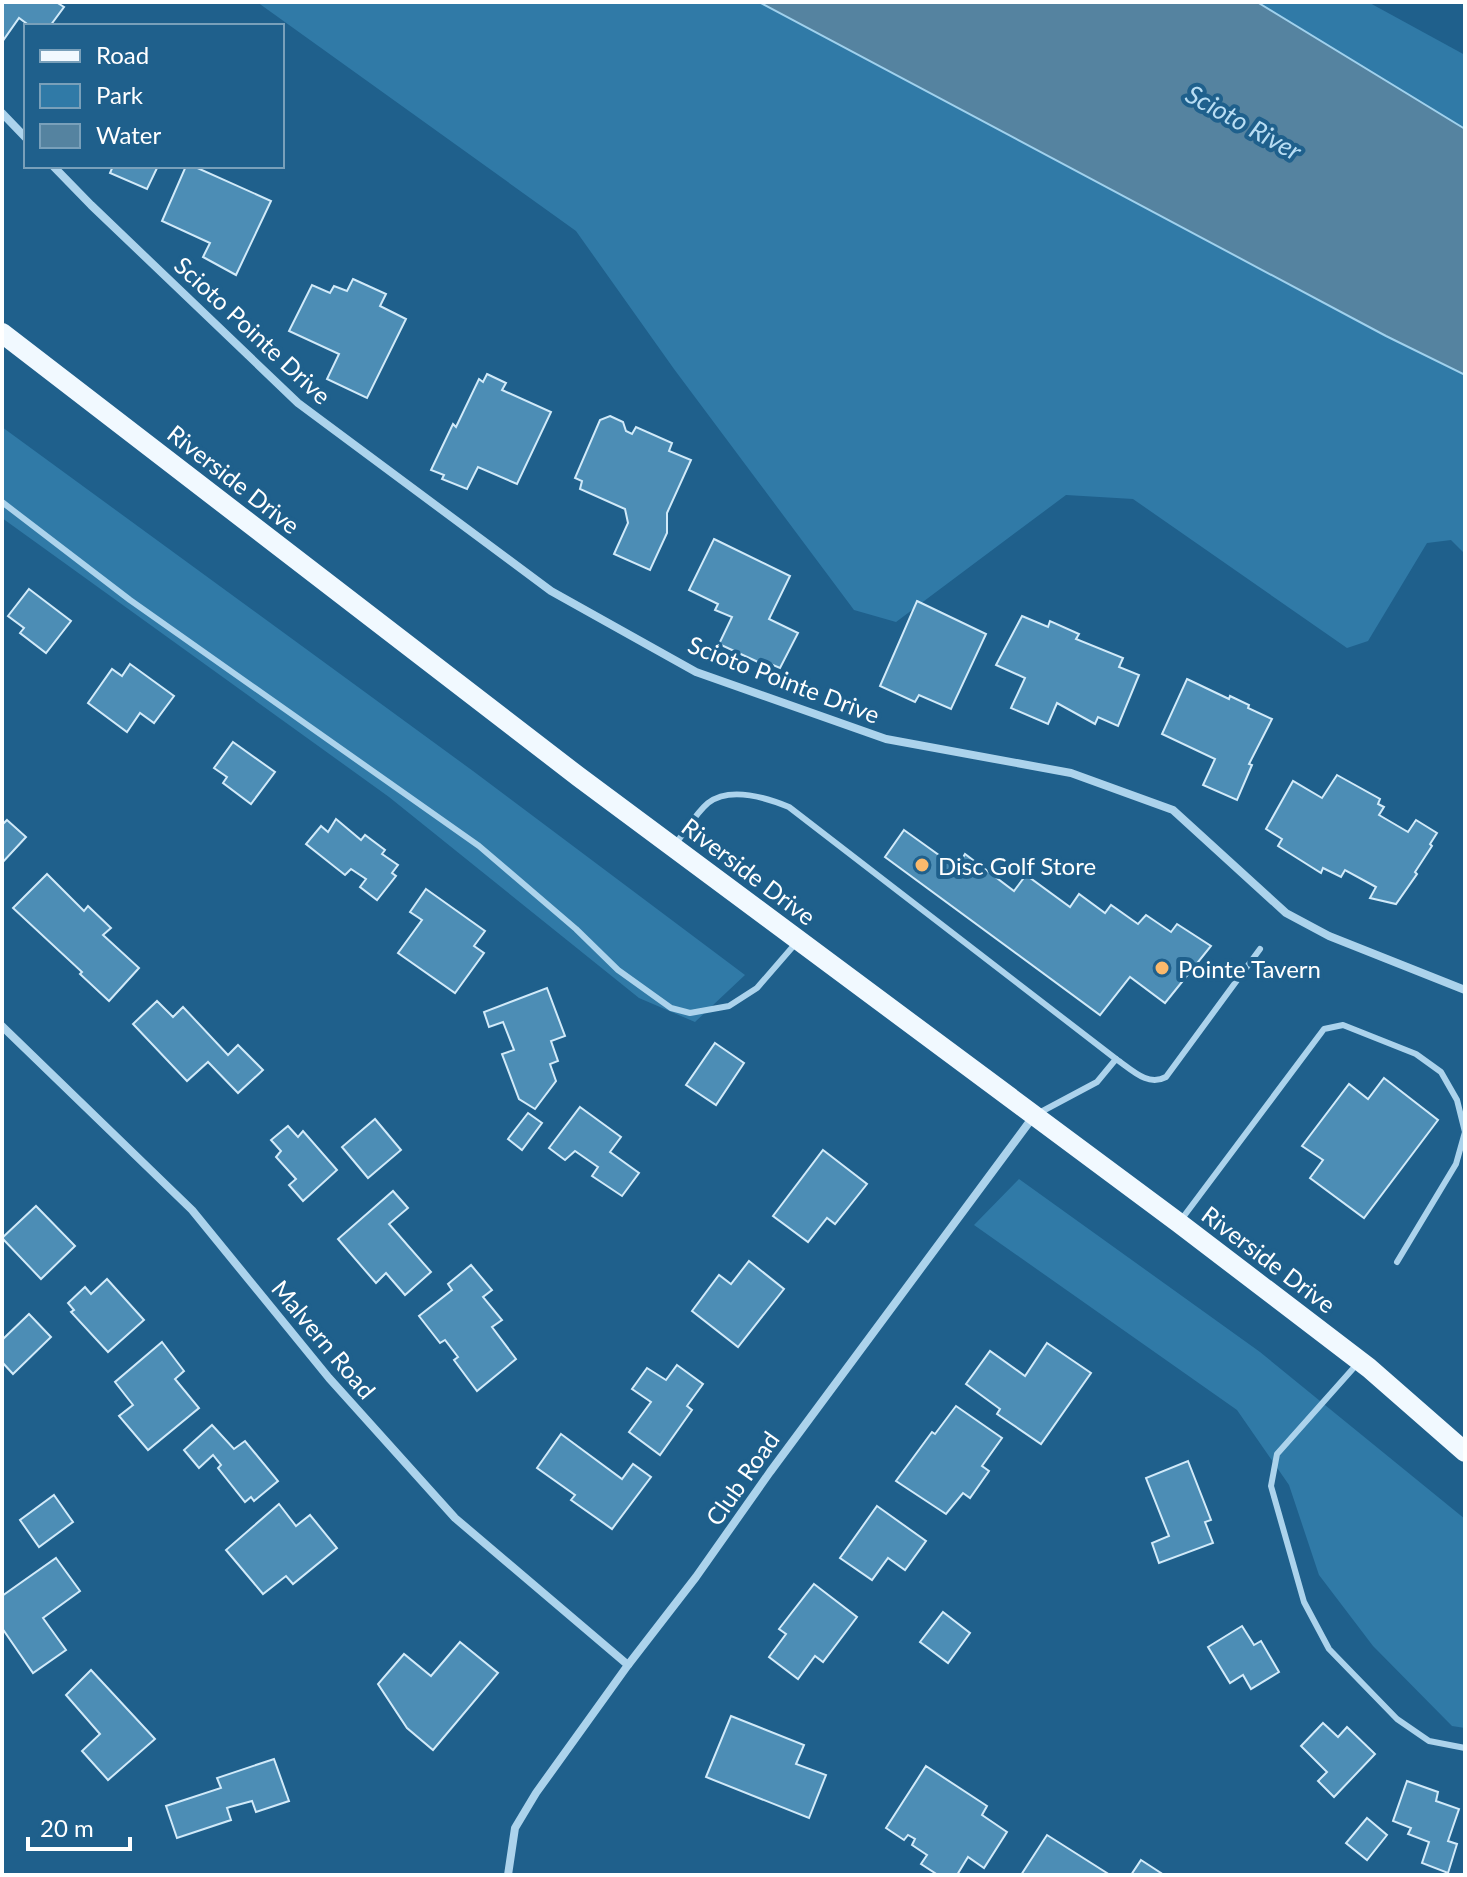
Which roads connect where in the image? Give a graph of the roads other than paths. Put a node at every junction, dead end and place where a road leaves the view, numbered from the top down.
1 (2, 113) edge
2 (24, 136) edge
3 (55, 168) edge
4 (2, 333) edge
5 (2, 502) edge
6 (673, 847) junction
7 (798, 940) junction
8 (1260, 949) dead end
9 (1465, 990) edge
10 (2, 1026) edge
11 (1116, 1059) junction
12 (1034, 1116) junction
13 (1465, 1132) edge
14 (1179, 1223) junction
15 (1397, 1262) dead end
16 (1361, 1361) junction
17 (1465, 1452) edge
18 (628, 1665) junction
19 (1465, 1748) edge
20 (508, 1875) edge

1 - 2 street
3 - 9 street, Scioto Pointe Drive
4 - 6 main road, Riverside Drive
5 - 7 lane
6 - 7 main road, Riverside Drive
6 - 11 lane
7 - 12 main road, Riverside Drive
8 - 11 lane
10 - 18 street, Malvern Road
11 - 12 lane
12 - 14 main road, Riverside Drive
12 - 18 street, Club Road
13 - 14 lane
13 - 15 lane
14 - 16 main road, Riverside Drive
16 - 17 main road, Riverside Drive
16 - 19 lane
18 - 20 street, Club Road

